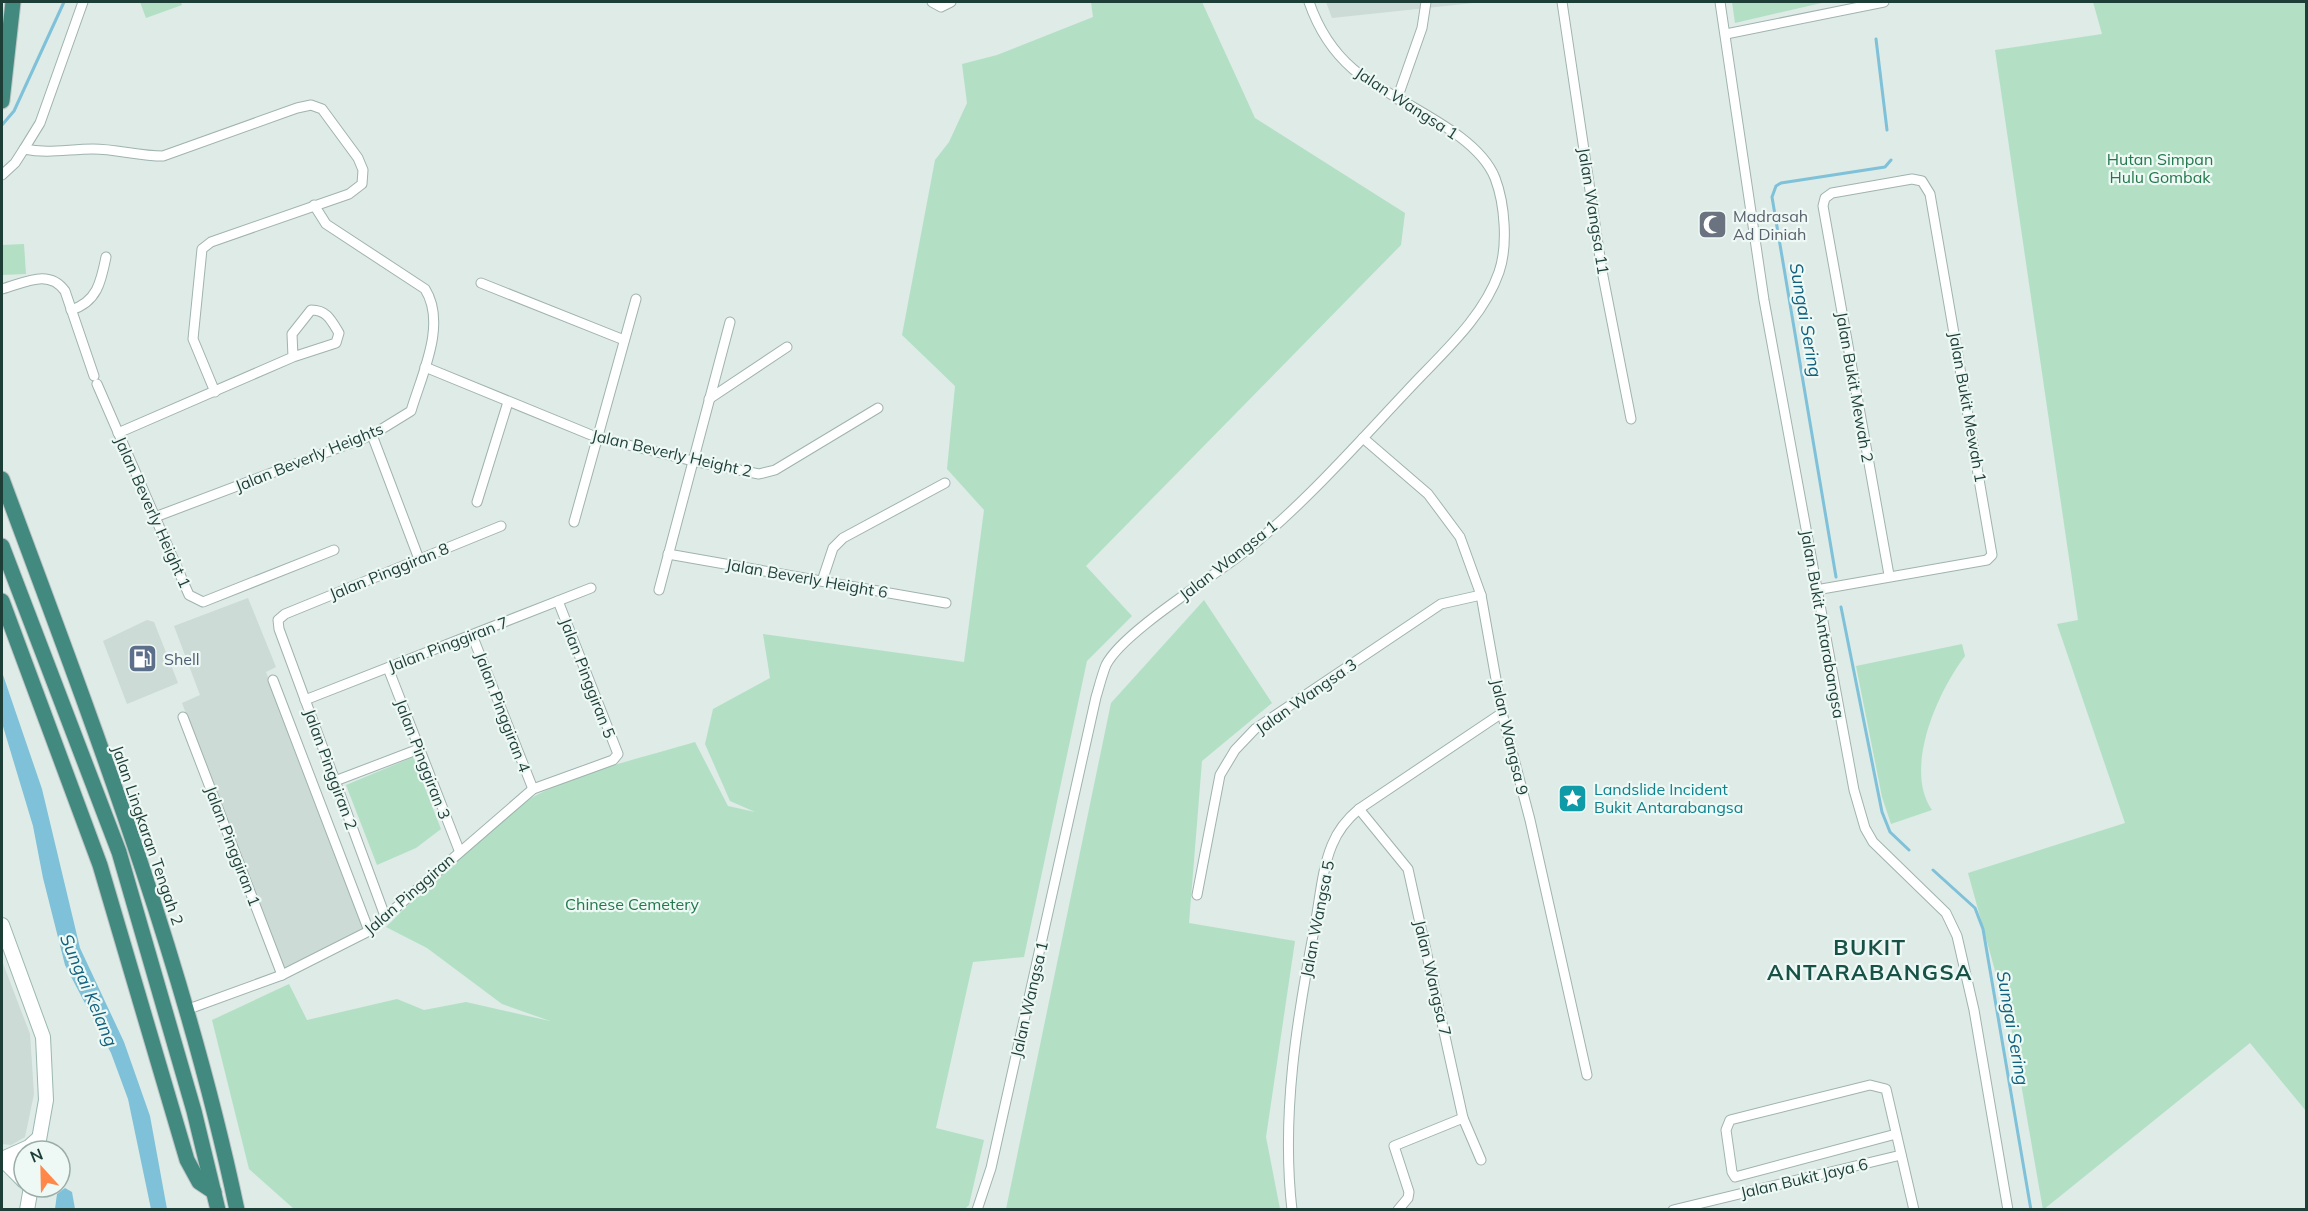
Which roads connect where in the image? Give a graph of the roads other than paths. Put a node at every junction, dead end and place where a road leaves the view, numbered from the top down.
1 (13, 2) edge
2 (83, 2) edge
3 (951, 2) edge
4 (1309, 2) edge
5 (1426, 2) edge
6 (1562, 2) edge
7 (1720, 2) edge
8 (1884, 2) edge
9 (937, 4) edge
10 (1726, 34) junction
11 (1397, 99) junction
12 (2, 101) edge
13 (24, 149) junction
14 (2, 175) edge
15 (1825, 198) joint
16 (314, 205) junction
17 (106, 257) dead end
18 (481, 283) dead end
19 (2, 289) edge
20 (636, 299) dead end
21 (71, 310) junction
22 (730, 322) dead end
23 (624, 340) junction
24 (787, 347) dead end
25 (293, 357) junction
26 (425, 367) junction
27 (215, 392) junction
28 (709, 399) junction
29 (508, 402) junction
30 (878, 408) dead end
31 (1631, 419) dead end
32 (118, 433) junction
33 (372, 435) junction
34 (596, 437) junction
35 (1363, 438) junction
36 (693, 462) junction
37 (2, 480) edge
38 (945, 483) dead end
39 (477, 501) dead end
40 (155, 517) junction
41 (574, 522) dead end
42 (501, 526) dead end
43 (2, 546) edge
44 (334, 550) dead end
45 (668, 554) junction
46 (419, 559) junction
47 (1889, 575) junction
48 (822, 581) junction
49 (591, 588) dead end
50 (658, 590) dead end
51 (1816, 590) junction
52 (1481, 595) junction
53 (2, 601) edge
54 (558, 601) junction
55 (946, 603) dead end
56 (278, 620) joint
57 (472, 635) junction
58 (388, 668) junction
59 (273, 680) dead end
60 (305, 700) junction
61 (1502, 713) junction
62 (183, 717) dead end
63 (419, 748) junction
64 (618, 754) joint
65 (335, 781) junction
66 (533, 789) junction
67 (1359, 809) junction
68 (459, 850) junction
69 (1197, 895) dead end
70 (385, 916) junction
71 (2, 925) edge
72 (369, 931) junction
73 (282, 975) junction
74 (186, 1010) junction
75 (1587, 1075) dead end
76 (1463, 1118) junction
77 (1896, 1134) junction
78 (39, 1139) edge
79 (1901, 1155) junction
80 (1481, 1160) dead end
81 (214, 1192) junction
82 (218, 1209) edge
83 (237, 1209) edge
84 (977, 1209) edge
85 (1292, 1209) edge
86 (1398, 1209) edge
87 (1673, 1209) edge
88 (1914, 1209) edge
89 (2008, 1209) edge

1 - 12 highway
2 - 13 street
3 - 9 street
4 - 11 street, Jalan Wangsa 1
5 - 11 street
6 - 31 street, Jalan Wangsa 11
7 - 10 street, Jalan Bukit Antarabangsa
8 - 10 street
10 - 51 street, Jalan Bukit Antarabangsa
11 - 35 street, Jalan Wangsa 1
13 - 14 street
13 - 16 street
15 - 47 street, Jalan Bukit Mewah 2
15 - 47 street, Jalan Bukit Mewah 1
16 - 26 street, Jalan Beverly Heights
16 - 27 street
17 - 21 street
18 - 23 street
19 - 21 street, Jalan Beverly Height 1
20 - 23 street
21 - 32 street, Jalan Beverly Height 1
22 - 28 street
23 - 34 street
24 - 28 street
25 - 25 street
25 - 27 street
26 - 29 street, Jalan Beverly Height 2
26 - 33 street, Jalan Beverly Heights
27 - 32 street
28 - 36 street
29 - 34 street, Jalan Beverly Height 2
29 - 39 street
30 - 36 street, Jalan Beverly Height 2
32 - 40 street, Jalan Beverly Height 1
33 - 40 street, Jalan Beverly Heights
33 - 46 street
34 - 36 street, Jalan Beverly Height 2
34 - 41 street
35 - 52 street, Jalan Wangsa 9
35 - 84 street, Jalan Wangsa 1
36 - 45 street
37 - 74 highway, Jalan Lingkaran Tengah 2
38 - 48 street
40 - 44 street, Jalan Beverly Height 1
42 - 46 street, Jalan Pinggiran 8
43 - 81 highway, Jalan Lingkaran Tengah 2
45 - 48 street, Jalan Beverly Height 6
45 - 50 street
46 - 56 street, Jalan Pinggiran 8
47 - 51 street, Jalan Bukit Mewah 1
48 - 55 street, Jalan Beverly Height 6
49 - 54 street, Jalan Pinggiran 7
51 - 89 street, Jalan Bukit Antarabangsa
52 - 61 street, Jalan Wangsa 9
52 - 69 street, Jalan Wangsa 3
53 - 81 highway
54 - 57 street, Jalan Pinggiran 7
54 - 64 street, Jalan Pinggiran 5
56 - 60 street, Jalan Pinggiran 2
57 - 58 street, Jalan Pinggiran 7
57 - 66 street, Jalan Pinggiran 4
58 - 60 street, Jalan Pinggiran 7
58 - 63 street, Jalan Pinggiran 3
59 - 72 street, Jalan Pinggiran 2
60 - 65 street, Jalan Pinggiran 2
61 - 67 street, Jalan Wangsa 5
61 - 75 street, Jalan Wangsa 9
62 - 73 street, Jalan Pinggiran 1
63 - 65 street
63 - 68 street, Jalan Pinggiran 3
64 - 66 street, Jalan Pinggiran
65 - 70 street, Jalan Pinggiran 2
66 - 68 street, Jalan Pinggiran
67 - 76 street, Jalan Wangsa 7
67 - 85 street, Jalan Wangsa 5
68 - 70 street, Jalan Pinggiran
70 - 72 street, Jalan Pinggiran
71 - 78 main road
72 - 73 street, Jalan Pinggiran
73 - 74 street, Jalan Pinggiran
74 - 83 highway, Jalan Lingkaran Tengah 2
76 - 80 street, Jalan Wangsa 7
76 - 86 street
77 - 77 street
77 - 79 street
79 - 87 street, Jalan Bukit Jaya 6
79 - 88 street
81 - 82 highway, Jalan Lingkaran Tengah 2

